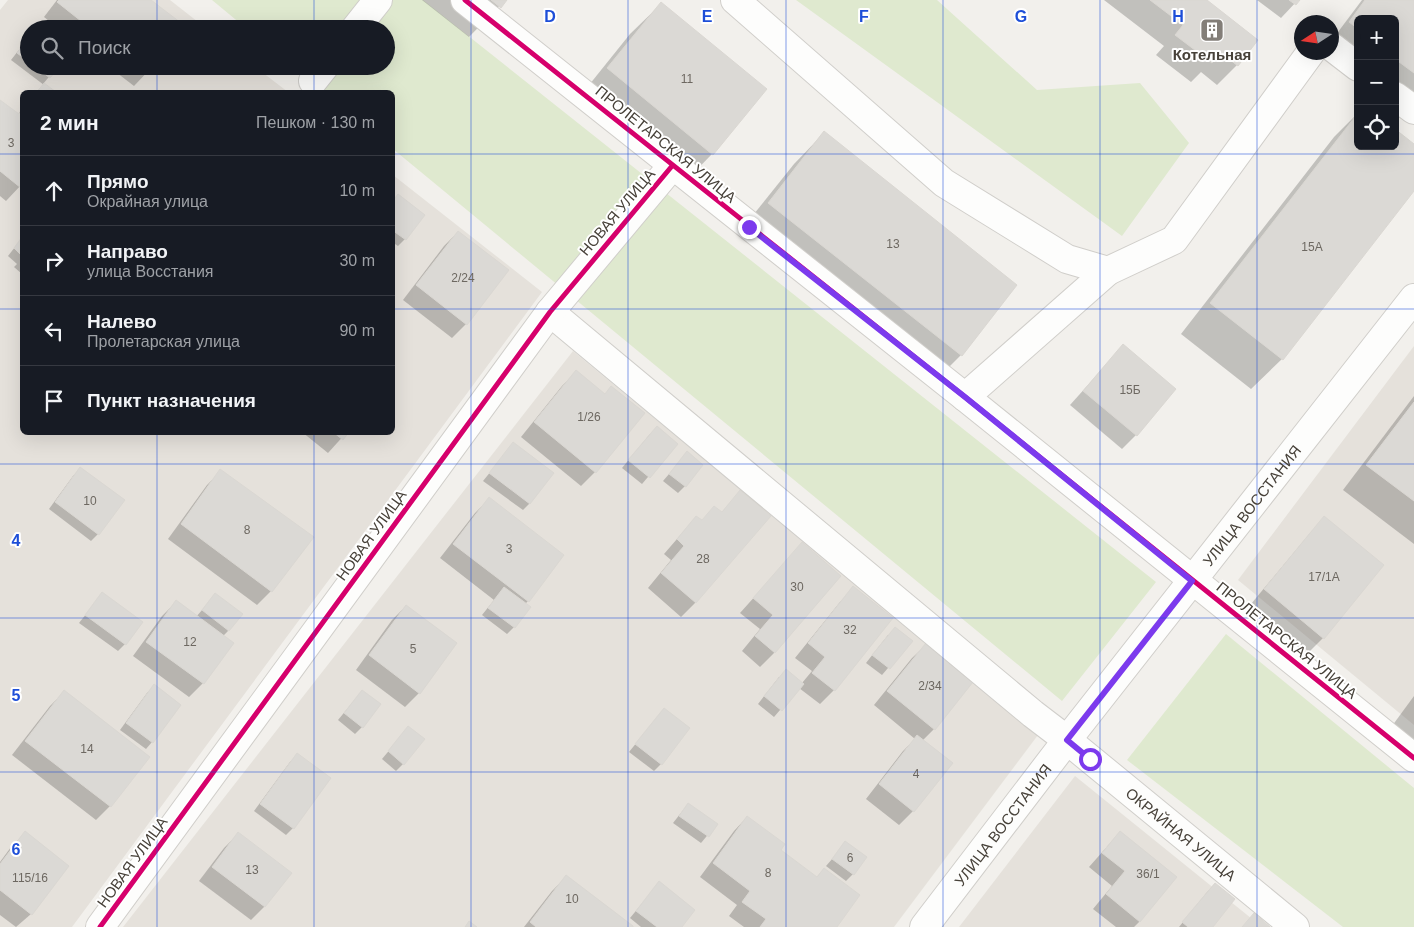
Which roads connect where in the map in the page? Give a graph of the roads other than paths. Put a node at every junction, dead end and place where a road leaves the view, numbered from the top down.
1 (378, 0) edge
2 (465, 0) edge
3 (735, 0) edge
4 (362, 20) edge
5 (1339, 52) edge
6 (1305, 60) edge
7 (1354, 64) edge
8 (1399, 99) edge
9 (1414, 110) edge
10 (672, 166) junction
11 (1108, 271) junction
12 (1414, 298) edge
13 (550, 312) junction
14 (965, 397) junction
15 (1192, 581) junction
16 (1067, 740) junction
17 (1414, 758) edge
18 (100, 927) edge
19 (924, 927) edge
20 (1295, 927) edge

1 - 4 street
2 - 10 street, ПРОЛЕТАРСКАЯ УЛИЦА
3 - 11 street
5 - 7 street
6 - 11 street
8 - 9 street
10 - 13 street, НОВАЯ УЛИЦА
10 - 14 street, ПРОЛЕТАРСКАЯ УЛИЦА
11 - 14 street
12 - 15 street, УЛИЦА ВОССТАНИЯ
13 - 16 street, ОКРАЙНАЯ УЛИЦА
13 - 18 street, НОВАЯ УЛИЦА
14 - 15 street, ПРОЛЕТАРСКАЯ УЛИЦА
15 - 16 street, УЛИЦА ВОССТАНИЯ
15 - 17 street, ПРОЛЕТАРСКАЯ УЛИЦА
16 - 19 street, УЛИЦА ВОССТАНИЯ
16 - 20 street, ОКРАЙНАЯ УЛИЦА

